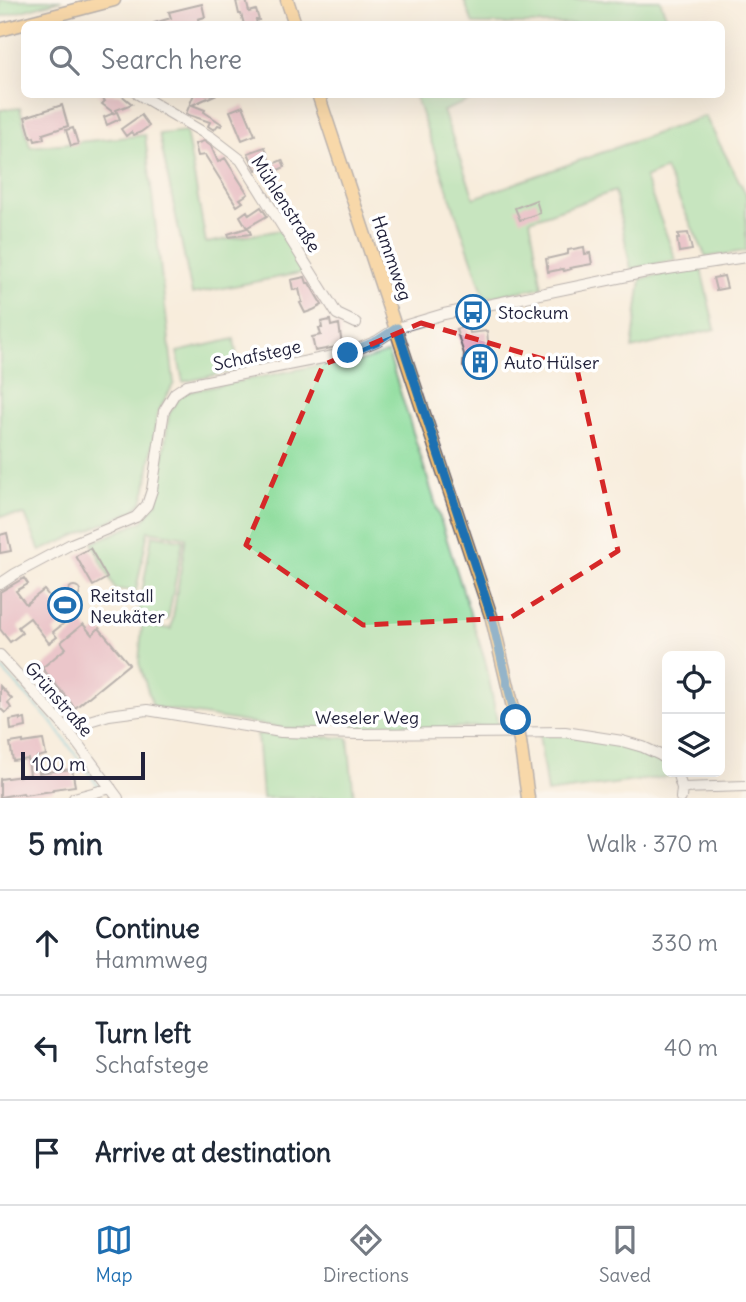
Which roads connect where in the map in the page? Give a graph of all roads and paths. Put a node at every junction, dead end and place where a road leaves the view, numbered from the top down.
1 (114, 0) edge
2 (287, 0) edge
3 (53, 21) edge
4 (294, 21) edge
5 (21, 26) edge
6 (0, 30) edge
7 (145, 98) edge
8 (319, 98) edge
9 (746, 257) edge
10 (356, 323) dead end
11 (399, 337) junction
12 (0, 584) edge
13 (0, 655) edge
14 (66, 728) junction
15 (662, 756) edge
16 (746, 786) edge
17 (111, 788) junction
18 (681, 793) edge
19 (75, 798) edge
20 (118, 798) edge
21 (528, 798) edge

1 - 3 main road
2 - 4 main road
5 - 6 main road
7 - 10 street, Mühlenstraße
8 - 11 main road, Hammweg
9 - 11 street, Schafstege
11 - 12 street, Schafstege
11 - 21 main road, Hammweg, bridge
13 - 14 street, Grünstraße
14 - 15 street, Weseler Weg
14 - 17 street, Grünstraße
16 - 18 street
17 - 19 street
17 - 20 street, Grünstraße

